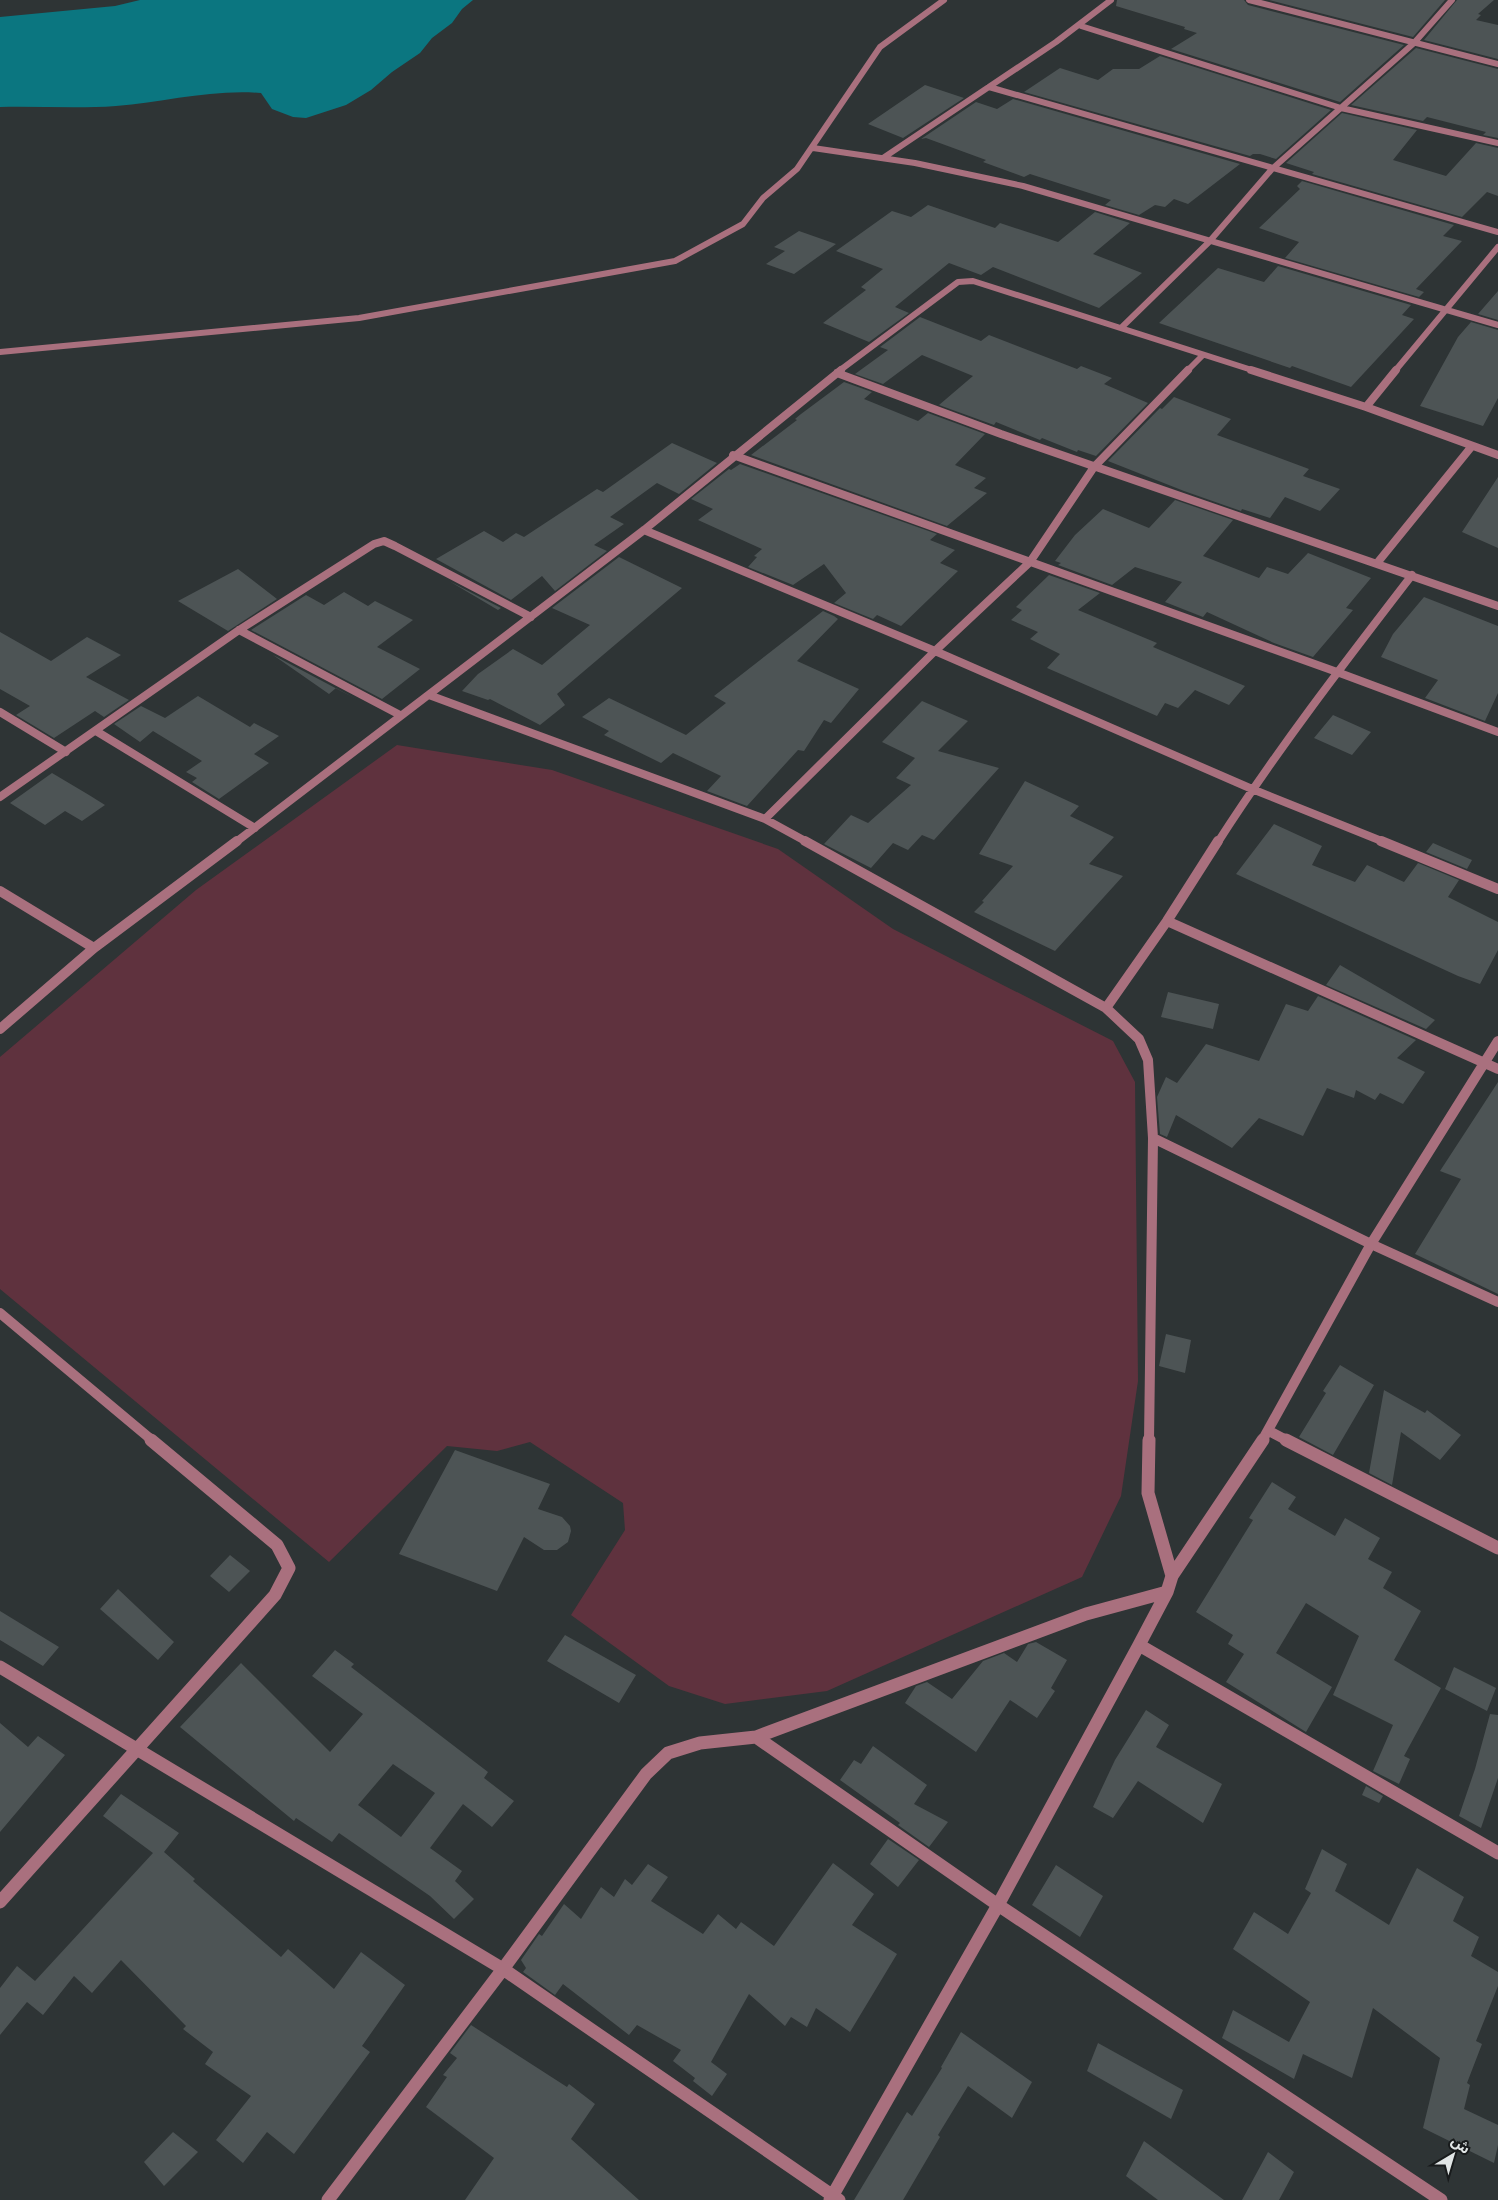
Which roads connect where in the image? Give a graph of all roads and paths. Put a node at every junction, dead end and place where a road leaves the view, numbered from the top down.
1 (944, 0) edge
2 (1111, 0) edge
3 (1249, 0) edge
4 (1452, 0) edge
5 (1081, 26) junction
6 (1414, 43) junction
7 (1498, 64) edge
8 (989, 87) junction
9 (1341, 108) junction
10 (1498, 143) edge
11 (813, 148) junction
12 (883, 158) junction
13 (1272, 169) junction
14 (1498, 232) edge
15 (1210, 242) junction
16 (1498, 247) edge
17 (1448, 309) junction
18 (1498, 325) edge
19 (1121, 328) junction
20 (0, 352) edge
21 (1202, 355) junction
22 (837, 373) junction
23 (1366, 407) junction
24 (1472, 446) junction
25 (733, 455) junction
26 (1498, 455) edge
27 (1094, 467) junction
28 (644, 530) junction
29 (1030, 562) junction
30 (1378, 562) junction
31 (1412, 575) junction
32 (1498, 606) edge
33 (532, 616) junction
34 (239, 630) junction
35 (935, 651) junction
36 (1337, 672) junction
37 (430, 695) junction
38 (0, 712) edge
39 (400, 715) junction
40 (96, 731) junction
41 (1498, 732) edge
42 (66, 752) junction
43 (1252, 789) junction
44 (0, 797) edge
45 (764, 819) junction
46 (255, 828) junction
47 (1498, 889) edge
48 (0, 891) edge
49 (1167, 921) junction
50 (94, 948) junction
51 (1106, 1008) junction
52 (0, 1029) edge
53 (1498, 1041) edge
54 (1485, 1063) junction
55 (1498, 1069) edge
56 (1153, 1138) junction
57 (1371, 1244) junction
58 (1498, 1302) edge
59 (2, 1318) edge
60 (1269, 1431) junction
61 (1498, 1548) edge
62 (1172, 1576) junction
63 (1167, 1592) junction
64 (1139, 1645) junction
65 (0, 1667) edge
66 (756, 1737) junction
67 (136, 1750) junction
68 (1498, 1853) edge
69 (0, 1902) edge
70 (998, 1905) junction
71 (503, 1969) junction
72 (834, 2199) edge
73 (328, 2200) edge
74 (1441, 2200) edge

1 - 11 street
2 - 5 street
3 - 6 street
4 - 6 street
5 - 8 street
5 - 9 street
6 - 7 street
6 - 9 street
8 - 12 street
8 - 13 street
9 - 10 street
9 - 13 street
11 - 12 street
11 - 20 street
12 - 15 street
13 - 14 street
13 - 15 street
15 - 17 street
15 - 19 street
16 - 17 street
17 - 18 street
17 - 23 street
19 - 21 street
19 - 22 street
21 - 23 street
21 - 27 street
22 - 25 street
22 - 27 street
23 - 24 street
24 - 26 street
24 - 30 street
25 - 28 street
25 - 29 street
27 - 29 street
27 - 30 street
28 - 33 street
28 - 35 street
29 - 35 street
29 - 36 street
30 - 31 street
31 - 32 street
31 - 36 street
33 - 34 street
33 - 37 street
34 - 39 street
34 - 40 street
35 - 43 street
35 - 45 street
36 - 41 street
36 - 43 street
37 - 39 street
37 - 45 street
38 - 42 street
39 - 46 street
40 - 42 street
40 - 46 street
42 - 44 street
43 - 47 street
43 - 49 street
45 - 51 street
46 - 50 street
48 - 50 street
49 - 51 street
49 - 54 street
50 - 52 street
51 - 56 street
53 - 54 street
54 - 55 street
54 - 57 street
56 - 57 street
56 - 62 street
57 - 58 street
57 - 60 street
59 - 67 street
60 - 61 street
60 - 62 street
62 - 63 street
63 - 64 street
63 - 66 street
64 - 68 street
64 - 70 street
65 - 67 street
66 - 70 street
66 - 71 street
67 - 69 street
67 - 71 street
70 - 72 street
70 - 74 street
71 - 72 street
71 - 73 street

